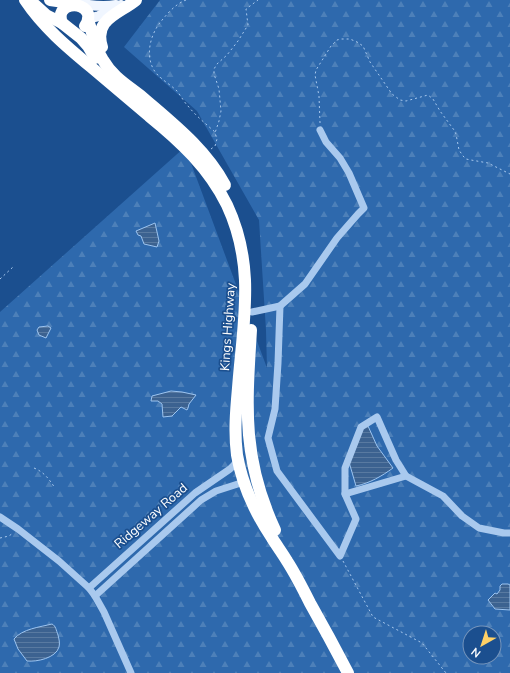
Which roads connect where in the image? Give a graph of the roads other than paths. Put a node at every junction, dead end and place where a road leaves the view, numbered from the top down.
1 (25, 0) edge
2 (30, 0) edge
3 (50, 0) edge
4 (136, 0) edge
5 (127, 2) edge
6 (77, 3) junction
7 (88, 20) junction
8 (65, 26) junction
9 (130, 87) junction
10 (160, 124) junction
11 (320, 130) road end
12 (280, 306) junction
13 (252, 312) junction
14 (249, 435) junction
15 (238, 458) junction
16 (406, 476) junction
17 (244, 482) junction
18 (345, 494) junction
19 (0, 517) edge
20 (510, 533) edge
21 (288, 562) junction
22 (89, 588) junction
23 (95, 596) junction
24 (131, 673) edge
25 (348, 673) edge

1 - 10 highway, Kings Highway
2 - 8 highway
3 - 6 highway
4 - 9 highway
5 - 6 main road
5 - 7 main road
6 - 7 highway
6 - 8 highway
7 - 8 highway
7 - 9 highway, Kings Highway
8 - 10 highway
9 - 13 highway, Kings Highway
10 - 15 highway, Kings Highway
11 - 12 street
12 - 13 street
12 - 18 street
13 - 14 highway, Kings Highway
14 - 17 highway
14 - 21 highway, Kings Highway
15 - 17 highway, Kings Highway
15 - 22 street, Ridgeway Road
16 - 18 street
16 - 18 street
16 - 20 street
17 - 21 highway, Kings Highway
17 - 23 street, Ridgeway Road
19 - 22 street
21 - 25 highway, Kings Highway
22 - 23 street
23 - 24 street

